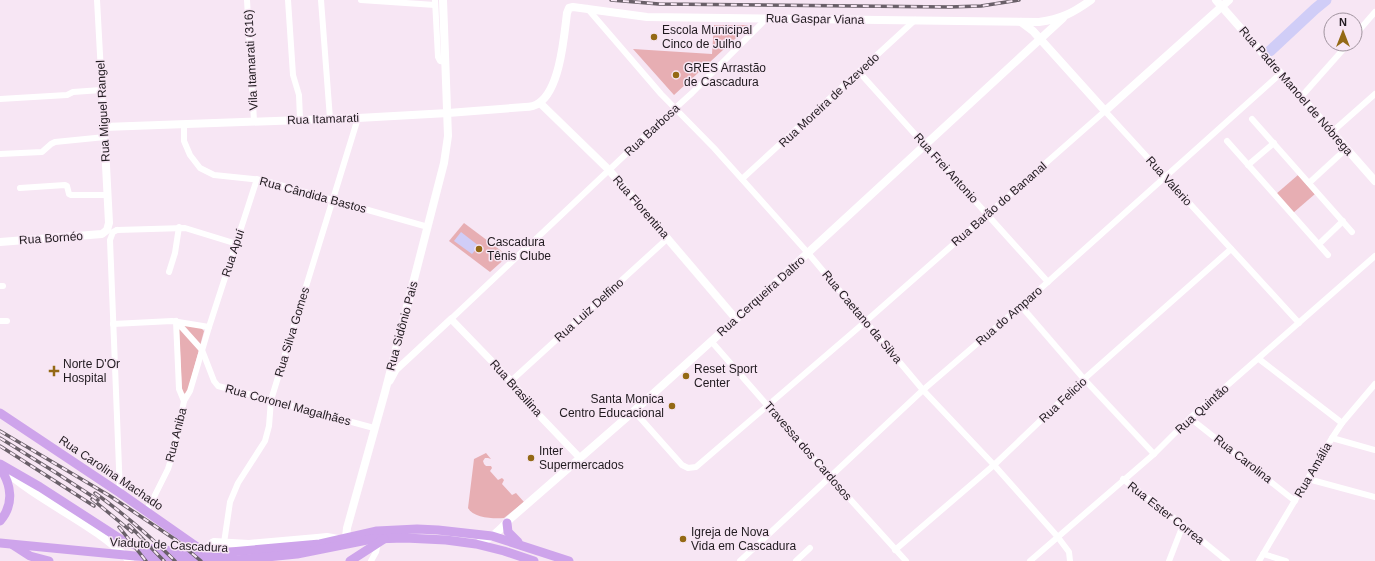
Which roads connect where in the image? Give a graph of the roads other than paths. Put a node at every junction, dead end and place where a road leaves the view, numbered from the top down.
1 (97, 0) edge
2 (247, 0) edge
3 (288, 0) edge
4 (321, 0) edge
5 (361, 0) edge
6 (443, 0) edge
7 (1091, 0) edge
8 (1216, 0) edge
9 (1229, 0) edge
10 (435, 3) edge
11 (1222, 7) junction
12 (587, 8) junction
13 (1375, 12) edge
14 (1063, 17) junction
15 (767, 18) junction
16 (915, 20) junction
17 (1020, 22) junction
18 (1363, 26) edge
19 (1040, 39) junction
20 (1341, 52) edge
21 (445, 59) junction
22 (859, 72) junction
23 (1280, 74) junction
24 (102, 90) junction
25 (1375, 94) edge
26 (1301, 98) junction
27 (0, 99) edge
28 (540, 103) junction
29 (675, 108) junction
30 (1105, 111) junction
31 (448, 113) junction
32 (358, 118) junction
33 (300, 119) junction
34 (330, 119) junction
35 (1252, 119) dead end
36 (254, 121) junction
37 (184, 124) junction
38 (104, 127) junction
39 (1332, 132) junction
40 (104, 137) junction
41 (1227, 141) dead end
42 (924, 144) junction
43 (1274, 144) junction
44 (1346, 148) junction
45 (0, 154) edge
46 (1248, 165) junction
47 (609, 170) junction
48 (1165, 176) junction
49 (1374, 177) edge
50 (257, 179) junction
51 (742, 179) junction
52 (1309, 183) junction
53 (20, 188) dead end
54 (107, 195) junction
55 (333, 199) junction
56 (987, 214) junction
57 (1343, 221) junction
58 (109, 223) junction
59 (428, 226) junction
60 (179, 227) junction
61 (117, 230) junction
62 (1352, 232) dead end
63 (102, 234) junction
64 (668, 238) junction
65 (110, 240) junction
66 (0, 242) edge
67 (237, 244) junction
68 (1319, 244) junction
69 (1231, 249) junction
70 (808, 253) junction
71 (1328, 255) dead end
72 (1375, 256) edge
73 (169, 272) dead end
74 (1048, 282) junction
75 (1021, 306) junction
76 (451, 319) junction
77 (736, 319) junction
78 (0, 321) edge
79 (7, 321) dead end
80 (176, 321) junction
81 (865, 322) junction
82 (1299, 323) junction
83 (113, 324) junction
84 (209, 326) junction
85 (711, 341) junction
86 (202, 350) junction
87 (1258, 359) junction
88 (1084, 379) junction
89 (511, 381) junction
90 (1375, 384) edge
91 (923, 390) junction
92 (385, 392) junction
93 (272, 400) junction
94 (184, 401) junction
95 (768, 406) junction
96 (634, 411) junction
97 (0, 413) edge
98 (1190, 418) junction
99 (1342, 423) junction
100 (374, 428) junction
101 (1332, 438) junction
102 (1375, 450) edge
103 (1154, 454) junction
104 (580, 458) junction
105 (994, 465) junction
106 (0, 466) edge
107 (830, 477) junction
108 (1123, 479) junction
109 (1308, 479) junction
110 (120, 493) junction
111 (1375, 497) edge
112 (1295, 501) junction
113 (146, 511) junction
114 (0, 521) edge
115 (507, 523) junction
116 (1183, 525) junction
117 (492, 536) junction
118 (1057, 536) junction
119 (387, 538) junction
120 (343, 539) junction
121 (0, 543) edge
122 (224, 543) junction
123 (378, 543) junction
124 (476, 544) junction
125 (518, 544) junction
126 (12, 545) junction
127 (810, 548) dead end
128 (297, 550) junction
129 (895, 550) junction
130 (208, 554) junction
131 (1263, 554) junction
132 (517, 558) edge
133 (49, 561) edge
134 (130, 561) edge
135 (218, 561) edge
136 (350, 561) edge
137 (370, 561) edge
138 (534, 561) edge
139 (569, 561) edge
140 (740, 561) edge
141 (796, 561) edge
142 (906, 561) edge
143 (1030, 561) edge
144 (1070, 561) edge
145 (1169, 561) edge
146 (1227, 561) edge
147 (1259, 561) edge
148 (1286, 561) edge

1 - 24 street, Rua Miguel Rangel
2 - 36 street, Vila Itamarati (316)
3 - 33 street
4 - 34 street
5 - 10 street
6 - 21 main road, Rua Sidônio Pais
7 - 14 main road
8 - 11 main road, Rua Padre Manoel de Nóbrega
9 - 11 main road, Rua Barão do Bananal
10 - 21 street
11 - 23 main road, Rua Padre Manoel de Nóbrega
11 - 30 main road, Rua Barão do Bananal
12 - 15 main road, Rua Gaspar Viana
12 - 28 main road, Rua Gaspar Viana
12 - 29 street, Rua Caetano da Silva
13 - 18 street
14 - 17 main road, Rua Gaspar Viana
14 - 19 main road, Rua Cerqueira Daltro
15 - 16 main road, Rua Gaspar Viana
15 - 29 street, Rua Barbosa
16 - 17 main road, Rua Gaspar Viana
16 - 22 street, Rua Moreira de Azevedo
17 - 19 main road
19 - 30 main road, Rua Valerio
19 - 42 main road, Rua Cerqueira Daltro
20 - 26 street
21 - 31 main road, Rua Sidônio Pais
22 - 42 street, Rua Frei Antonio
22 - 51 street, Rua Moreira de Azevedo
23 - 26 main road, Rua Padre Manoel de Nóbrega
23 - 48 street, Rua do Amparo
24 - 27 street
24 - 38 street, Rua Miguel Rangel
25 - 39 street
26 - 39 main road, Rua Padre Manoel de Nóbrega
28 - 31 main road, Rua Itamarati
28 - 47 main road, Rua Florentina
29 - 47 street, Rua Barbosa
29 - 51 street, Rua Caetano da Silva
30 - 48 street, Rua Valerio
30 - 56 street, Rua Barão do Bananal
31 - 32 main road, Rua Itamarati
31 - 59 main road, Rua Sidônio Pais
32 - 34 main road, Rua Itamarati
32 - 55 street, Rua Silva Gomes
33 - 34 main road, Rua Itamarati
33 - 36 main road, Rua Itamarati
35 - 43 street
36 - 37 main road, Rua Itamarati
37 - 38 main road, Rua Itamarati
37 - 50 street, Rua Cândida Bastos
38 - 40 main road, Rua Miguel Rangel
39 - 44 main road, Rua Padre Manoel de Nóbrega
40 - 45 street
40 - 54 main road, Rua Miguel Rangel
41 - 46 street
42 - 56 street, Rua Frei Antonio
42 - 70 main road, Rua Cerqueira Daltro
43 - 46 street
43 - 52 street
44 - 49 main road, Rua Padre Manoel de Nóbrega
44 - 52 street
46 - 68 street
47 - 64 main road, Rua Florentina
47 - 76 street, Rua Barbosa
48 - 69 street, Rua Valerio
48 - 74 street, Rua do Amparo
50 - 55 street, Rua Cândida Bastos
50 - 67 street, Rua Apuí
51 - 70 street, Rua Caetano da Silva
52 - 57 street
53 - 54 street
54 - 58 main road, Rua Miguel Rangel
55 - 59 street, Rua Cândida Bastos
55 - 93 street, Rua Silva Gomes
56 - 74 street, Rua Frei Antonio
56 - 81 street, Rua Barão do Bananal
57 - 62 street
57 - 68 street
58 - 61 street
58 - 63 main road
59 - 92 main road, Rua Sidônio Pais
60 - 61 street
60 - 67 street
60 - 73 street
61 - 65 street
63 - 65 street
63 - 66 main road, Rua Bornéo
64 - 77 main road, Rua Florentina
64 - 89 street, Rua Luiz Delfino
65 - 83 street
67 - 84 street, Rua Apuí
68 - 71 street
69 - 82 street, Rua Valerio
69 - 88 street, Rua Felicio
70 - 77 main road, Rua Cerqueira Daltro
70 - 81 street, Rua Caetano da Silva
72 - 82 street, Rua Quintão
74 - 75 street, Rua do Amparo
75 - 88 street
75 - 91 street, Rua do Amparo
76 - 89 street, Rua Brasilina
76 - 92 street, Rua Barbosa
77 - 85 main road, Rua Cerqueira Daltro
78 - 79 street
80 - 83 street
80 - 84 street
80 - 86 street
80 - 94 street
81 - 91 street, Rua Caetano da Silva
81 - 95 street, Rua Barão do Bananal
82 - 87 street, Rua Quintão
83 - 110 street
84 - 86 street, Rua Apuí
85 - 95 street, Travessa dos Cardosos
85 - 96 main road, Rua Cerqueira Daltro
86 - 93 street, Rua Coronel Magalhães
86 - 94 street, Rua Aniba
87 - 98 street, Rua Quintão
87 - 99 street
88 - 103 street
88 - 105 street, Rua Felicio
89 - 104 street, Rua Brasilina
90 - 99 street, Rua Amália
91 - 105 street, Rua Caetano da Silva
91 - 107 street, Rua do Amparo
92 - 100 main road, Rua Sidônio Pais
93 - 100 street, Rua Coronel Magalhães
93 - 122 street, Rua Silva Gomes
94 - 113 street, Rua Aniba
95 - 96 street, Rua Barão do Bananal
95 - 107 street, Travessa dos Cardosos
96 - 104 main road, Rua Cerqueira Daltro
97 - 110 main road, Rua Carolina Machado
98 - 103 street, Rua Quintão
98 - 112 street, Rua Carolina
99 - 101 street, Rua Amália
100 - 120 main road, Rua Sidônio Pais
101 - 102 street
101 - 109 street, Rua Amália
103 - 108 street, Rua Quintão
104 - 115 main road, Rua Cerqueira Daltro
105 - 118 street, Rua Caetano da Silva
105 - 129 street, Rua Felicio
106 - 114 main road
106 - 128 main road, Viaduto de Cascadura
106 - 134 main road
107 - 129 street, Travessa dos Cardosos
107 - 140 street, Rua do Amparo
108 - 116 street, Rua Ester Correa
108 - 118 street, Rua Quintão
109 - 111 street
109 - 112 street, Rua Amália
110 - 113 main road, Rua Carolina Machado
112 - 131 street, Rua Amália
113 - 130 main road, Rua Carolina Machado
115 - 117 main road, Rua Cerqueira Daltro
115 - 125 main road
116 - 145 street
116 - 146 street, Rua Ester Correa
117 - 120 main road
117 - 124 main road, Rua Cerqueira Daltro
117 - 125 main road
118 - 143 street, Rua Quintão
118 - 144 street, Rua Caetano da Silva
119 - 123 main road
119 - 124 main road
119 - 128 main road
120 - 122 main road
120 - 128 main road
121 - 126 main road, Viaduto de Cascadura
122 - 130 main road
123 - 136 main road
123 - 137 street
124 - 132 main road
125 - 139 main road
126 - 128 main road, Viaduto de Cascadura
126 - 133 main road
127 - 141 street
129 - 142 street, Travessa dos Cardosos
130 - 135 main road, Rua Carolina Machado
131 - 147 street, Rua Amália
131 - 148 street
132 - 138 main road

